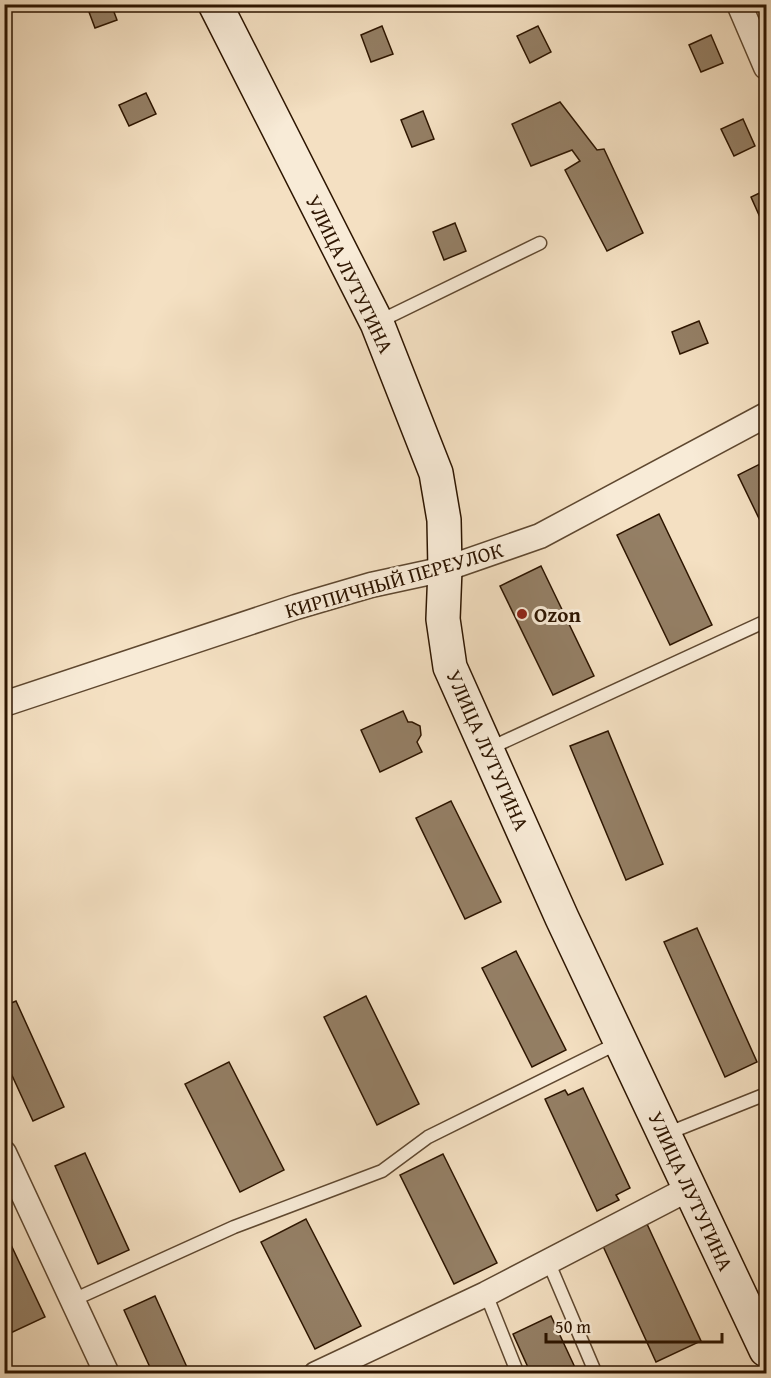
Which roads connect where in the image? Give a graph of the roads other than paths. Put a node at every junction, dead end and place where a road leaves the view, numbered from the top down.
1 (215, 4) edge
2 (739, 4) edge
3 (766, 67) edge
4 (540, 243) dead end
5 (377, 323) junction
6 (766, 415) edge
7 (445, 569) junction
8 (766, 621) edge
9 (4, 704) edge
10 (487, 750) junction
11 (621, 1042) junction
12 (766, 1094) edge
13 (664, 1135) junction
14 (4, 1153) edge
15 (690, 1188) junction
16 (548, 1262) junction
17 (486, 1294) junction
18 (73, 1300) junction
19 (766, 1350) edge
20 (107, 1374) edge
21 (316, 1374) edge
22 (518, 1374) edge
23 (596, 1374) edge

1 - 5 main road, УЛИЦА ЛУТУГИНА
2 - 3 street
4 - 5 lane
5 - 7 main road, УЛИЦА ЛУТУГИНА
6 - 7 street, КИРПИЧНЫЙ ПЕРЕУЛОК
7 - 9 street, КИРПИЧНЫЙ ПЕРЕУЛОК
7 - 10 main road, УЛИЦА ЛУТУГИНА
8 - 10 lane
10 - 11 main road, УЛИЦА ЛУТУГИНА
11 - 13 main road, УЛИЦА ЛУТУГИНА
11 - 18 lane
12 - 13 lane
13 - 15 main road, УЛИЦА ЛУТУГИНА
14 - 18 street
15 - 16 street
15 - 19 main road, УЛИЦА ЛУТУГИНА
16 - 17 street
16 - 23 lane
17 - 21 street
17 - 22 lane
18 - 20 street

